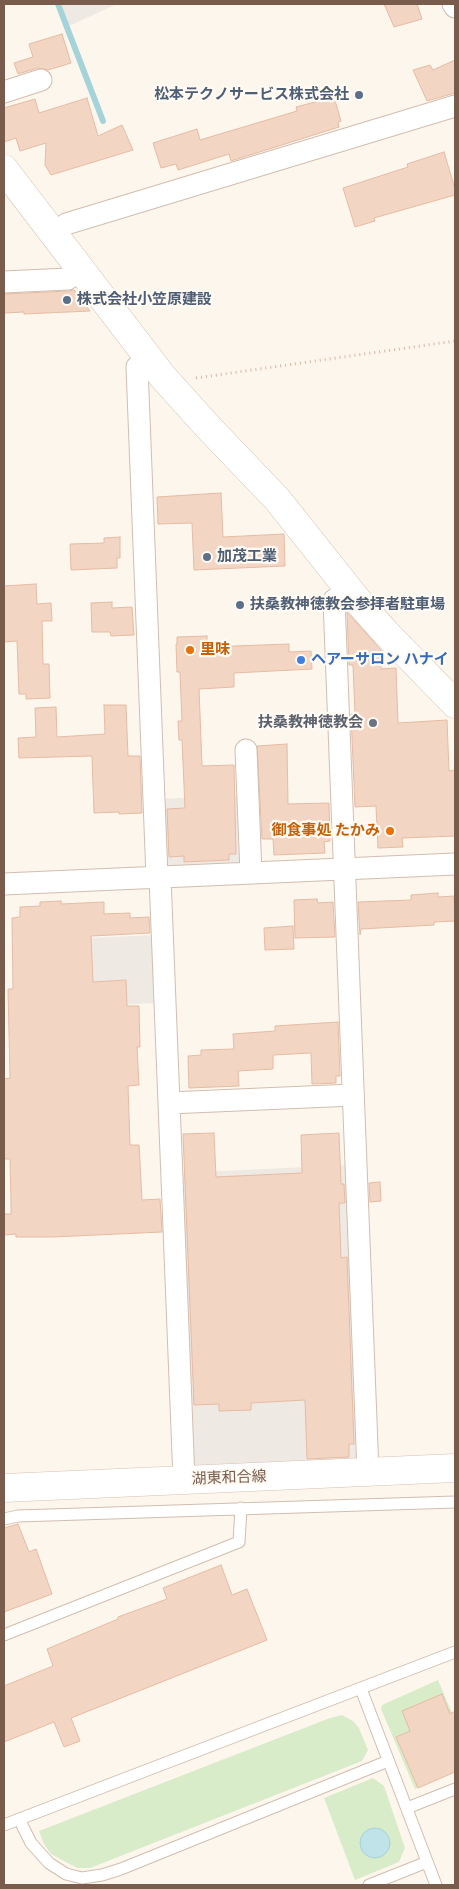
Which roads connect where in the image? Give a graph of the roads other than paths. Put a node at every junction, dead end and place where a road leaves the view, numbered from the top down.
1 (453, 4) edge
2 (455, 7) edge
3 (41, 80) dead end
4 (4, 92) edge
5 (455, 106) edge
6 (4, 169) edge
7 (54, 234) junction
8 (80, 269) junction
9 (4, 282) edge
10 (148, 358) junction
11 (348, 589) junction
12 (455, 704) edge
13 (246, 750) dead end
14 (455, 864) edge
15 (344, 869) junction
16 (251, 873) junction
17 (158, 877) junction
18 (4, 884) edge
19 (353, 1095) junction
20 (169, 1103) junction
21 (455, 1468) edge
22 (368, 1472) junction
23 (184, 1480) junction
24 (4, 1488) edge
25 (455, 1502) edge
26 (241, 1508) junction
27 (4, 1519) edge
28 (4, 1635) edge
29 (455, 1652) edge
30 (361, 1689) junction
31 (388, 1761) junction
32 (455, 1789) edge
33 (407, 1808) junction
34 (19, 1819) junction
35 (4, 1824) edge
36 (428, 1862) junction
37 (369, 1885) edge
38 (436, 1885) edge

1 - 2 street
3 - 4 street
5 - 7 street
6 - 7 street
7 - 8 street
8 - 9 street
8 - 10 street
10 - 11 street
10 - 17 street
11 - 12 street
11 - 15 street
13 - 16 street
14 - 15 street
15 - 16 street
15 - 19 street
16 - 17 street
17 - 18 street
17 - 20 street
19 - 20 street
19 - 22 street
20 - 23 street
21 - 22 street, 湖東和合線
22 - 23 street, 湖東和合線
23 - 24 street, 湖東和合線
25 - 26 lane
26 - 27 lane
26 - 28 lane
29 - 30 lane
30 - 31 lane
30 - 34 lane
31 - 33 lane
31 - 34 lane
32 - 33 lane
33 - 36 lane
34 - 35 lane
36 - 37 lane
36 - 38 lane

